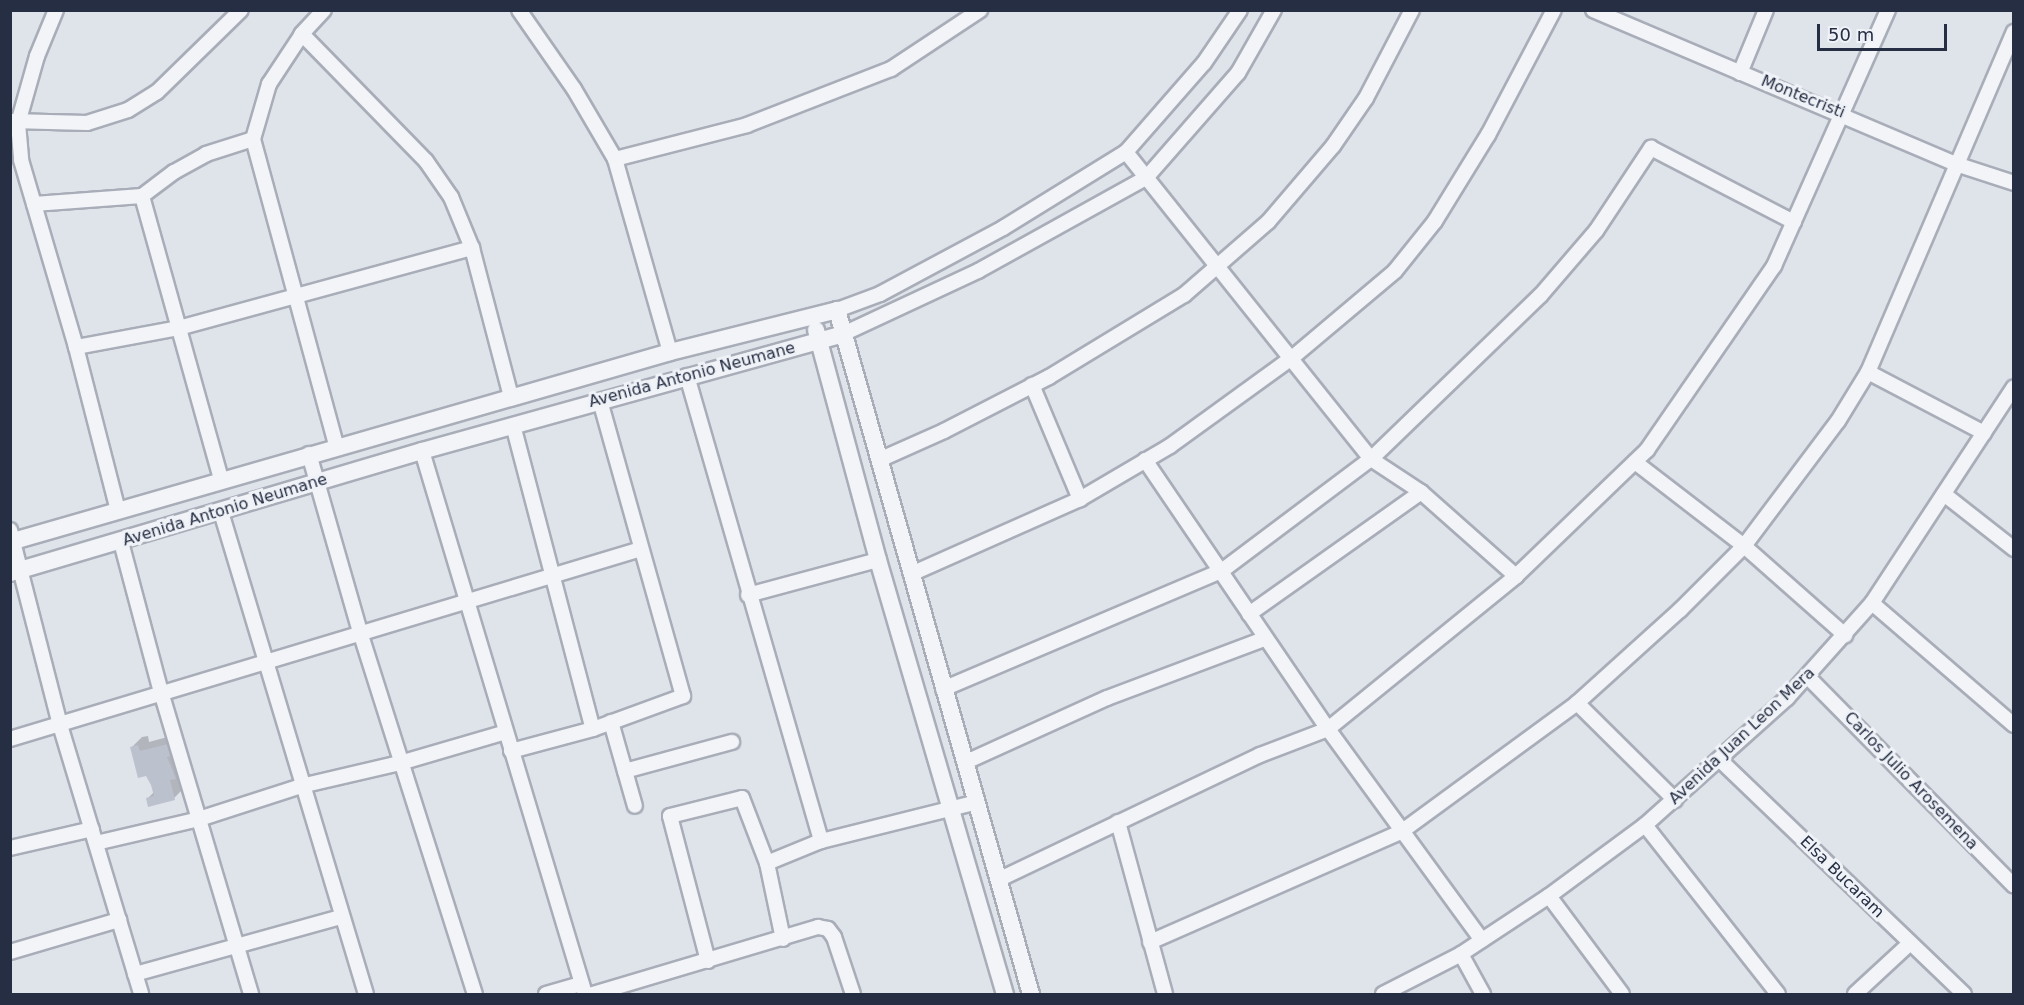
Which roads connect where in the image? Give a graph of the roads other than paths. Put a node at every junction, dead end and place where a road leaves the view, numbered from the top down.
1 (56, 10) edge
2 (241, 10) edge
3 (324, 10) edge
4 (519, 10) edge
5 (980, 10) edge
6 (1240, 10) edge
7 (1274, 10) edge
8 (1412, 10) edge
9 (1554, 10) edge
10 (1593, 10) edge
11 (1766, 10) edge
12 (1888, 10) edge
13 (2013, 32) edge
14 (302, 34) junction
15 (1740, 73) junction
16 (1844, 113) junction
17 (14, 122) edge
18 (252, 139) junction
19 (1126, 152) junction
20 (615, 159) junction
21 (1959, 165) junction
22 (1146, 178) junction
23 (2013, 183) edge
24 (142, 196) junction
25 (34, 204) junction
26 (1794, 222) junction
27 (472, 248) junction
28 (1215, 268) junction
29 (295, 294) junction
30 (837, 310) junction
31 (812, 318) junction
32 (179, 328) junction
33 (843, 334) junction
34 (819, 340) junction
35 (76, 347) junction
36 (670, 352) junction
37 (1293, 357) junction
38 (1869, 372) junction
39 (687, 376) junction
40 (1032, 385) junction
41 (2013, 387) edge
42 (511, 397) junction
43 (600, 401) junction
44 (513, 425) junction
45 (1984, 433) junction
46 (337, 448) junction
47 (422, 451) junction
48 (309, 454) junction
49 (1371, 459) junction
50 (879, 460) junction
51 (1145, 460) junction
52 (1635, 462) junction
53 (221, 479) junction
54 (316, 481) junction
55 (1421, 492) junction
56 (1944, 494) junction
57 (1080, 499) junction
58 (118, 511) junction
59 (221, 512) junction
60 (11, 537) edge
61 (122, 542) junction
62 (1744, 546) junction
63 (641, 549) junction
64 (2013, 549) edge
65 (878, 560) junction
66 (1223, 570) junction
67 (16, 571) edge
68 (911, 574) junction
69 (552, 576) junction
70 (1516, 576) junction
71 (748, 595) junction
72 (468, 602) junction
73 (1872, 603) junction
74 (1249, 614) junction
75 (361, 635) junction
76 (1845, 635) junction
77 (1264, 639) junction
78 (264, 665) junction
79 (1808, 676) junction
80 (943, 689) junction
81 (161, 692) junction
82 (1577, 703) junction
83 (611, 722) junction
84 (60, 725) junction
85 (2013, 725) edge
86 (593, 729) junction
87 (1328, 729) junction
88 (507, 732) junction
89 (10, 739) edge
90 (732, 742) dead end
91 (512, 751) junction
92 (1720, 760) junction
93 (966, 762) junction
94 (400, 763) junction
95 (625, 771) junction
96 (301, 786) junction
97 (1675, 800) junction
98 (977, 802) junction
99 (635, 806) dead end
100 (950, 808) junction
101 (199, 819) junction
102 (1118, 822) junction
103 (1645, 825) junction
104 (92, 830) junction
105 (1401, 832) junction
106 (821, 841) junction
107 (96, 843) junction
108 (10, 848) edge
109 (767, 863) junction
110 (1000, 879) junction
111 (2013, 886) edge
112 (1549, 896) junction
113 (340, 916) junction
114 (119, 920) junction
115 (783, 939) junction
116 (1482, 940) junction
117 (1150, 942) junction
118 (1910, 943) junction
119 (237, 947) junction
120 (10, 952) edge
121 (1461, 954) junction
122 (708, 961) junction
123 (135, 974) junction
124 (584, 989) edge
125 (141, 994) edge
126 (251, 994) edge
127 (366, 994) edge
128 (475, 994) edge
129 (546, 994) edge
130 (593, 994) edge
131 (853, 994) edge
132 (1005, 994) edge
133 (1031, 994) edge
134 (1165, 994) edge
135 (1383, 994) edge
136 (1483, 994) edge
137 (1622, 994) edge
138 (1778, 994) edge
139 (1855, 994) edge
140 (1964, 994) edge

1 - 17 street
2 - 17 street
3 - 14 street
4 - 20 street
5 - 20 street
6 - 19 street, Avenida Antonio Neumane
7 - 22 street, Avenida Antonio Neumane
8 - 28 street
9 - 37 street
10 - 15 street, Montecristi
11 - 15 street
12 - 16 street
13 - 21 street
14 - 18 street
14 - 27 street
15 - 16 street, Montecristi
16 - 21 street, Montecristi
16 - 26 street
17 - 25 street
18 - 24 street
18 - 29 street
19 - 22 street
19 - 30 street, Avenida Antonio Neumane
20 - 36 street
21 - 23 street, Montecristi
21 - 38 street
22 - 28 street
22 - 33 street, Avenida Antonio Neumane
24 - 25 street
24 - 32 street
25 - 35 street
26 - 49 street
26 - 52 street
27 - 29 street
27 - 42 street
28 - 37 street
28 - 40 street
29 - 32 street
29 - 46 street
30 - 31 street, Avenida Antonio Neumane
30 - 33 street
31 - 34 street
31 - 36 street, Avenida Antonio Neumane
32 - 35 street
32 - 53 street
33 - 34 street, Avenida Antonio Neumane
33 - 50 street
34 - 39 street, Avenida Antonio Neumane
34 - 65 street
35 - 58 street
36 - 42 street, Avenida Antonio Neumane
37 - 49 street
37 - 51 street
38 - 45 street
38 - 62 street
39 - 43 street, Avenida Antonio Neumane
39 - 71 street
40 - 50 street
40 - 57 street
41 - 45 street, Avenida Juan Leon Mera
42 - 46 street, Avenida Antonio Neumane
43 - 44 street, Avenida Antonio Neumane
43 - 63 street
44 - 47 street, Avenida Antonio Neumane
44 - 69 street
45 - 56 street, Avenida Juan Leon Mera
46 - 48 street, Avenida Antonio Neumane
47 - 54 street, Avenida Antonio Neumane
47 - 72 street
48 - 53 street, Avenida Antonio Neumane
48 - 54 street
49 - 55 street
49 - 66 street
50 - 68 street
51 - 57 street
51 - 66 street
52 - 62 street
52 - 70 street
53 - 58 street, Avenida Antonio Neumane
54 - 59 street, Avenida Antonio Neumane
54 - 75 street
55 - 70 street
55 - 74 street
56 - 64 street
56 - 73 street, Avenida Juan Leon Mera
57 - 68 street
58 - 60 street, Avenida Antonio Neumane
59 - 61 street, Avenida Antonio Neumane
59 - 78 street
60 - 67 street
61 - 67 street, Avenida Antonio Neumane
61 - 81 street
62 - 76 street
62 - 82 street
63 - 69 street
63 - 83 street
65 - 71 street
65 - 100 street
66 - 74 street
66 - 80 street
67 - 84 street
68 - 80 street
69 - 72 street
69 - 86 street
70 - 87 street
71 - 106 street
72 - 75 street
72 - 88 street
73 - 76 street, Avenida Juan Leon Mera
73 - 85 street
74 - 77 street
75 - 78 street
75 - 94 street
76 - 79 street, Avenida Juan Leon Mera
77 - 87 street
77 - 93 street
78 - 81 street
78 - 96 street
79 - 92 street, Avenida Juan Leon Mera
79 - 111 street, Carlos Julio Arosemena
80 - 93 street
81 - 84 street
81 - 101 street
82 - 97 street
82 - 105 street
83 - 86 street
83 - 95 street
84 - 89 street
84 - 104 street
86 - 91 street
87 - 102 street
87 - 105 street
88 - 91 street
88 - 94 street
90 - 95 street
91 - 124 street
92 - 97 street, Avenida Juan Leon Mera
92 - 118 street, Elsa Bucaram
93 - 98 street
94 - 96 street
94 - 128 street
95 - 99 street
96 - 101 street
96 - 113 street
97 - 103 street, Avenida Juan Leon Mera
98 - 100 street
98 - 110 street
100 - 106 street
100 - 132 street
101 - 107 street
101 - 119 street
102 - 110 street
102 - 117 street
103 - 112 street, Avenida Juan Leon Mera
103 - 138 street
104 - 107 street
104 - 108 street
105 - 116 street
105 - 117 street
106 - 109 street
107 - 114 street
109 - 115 street
109 - 122 street
110 - 133 street
112 - 116 street, Avenida Juan Leon Mera
112 - 137 street
113 - 119 street
113 - 127 street
114 - 120 street
114 - 123 street
115 - 122 street
115 - 131 street
116 - 121 street, Avenida Juan Leon Mera
117 - 134 street
118 - 139 street
118 - 140 street, Elsa Bucaram
119 - 123 street
119 - 126 street
121 - 135 street, Avenida Juan Leon Mera
121 - 136 street
122 - 130 street
123 - 125 street
124 - 129 street

